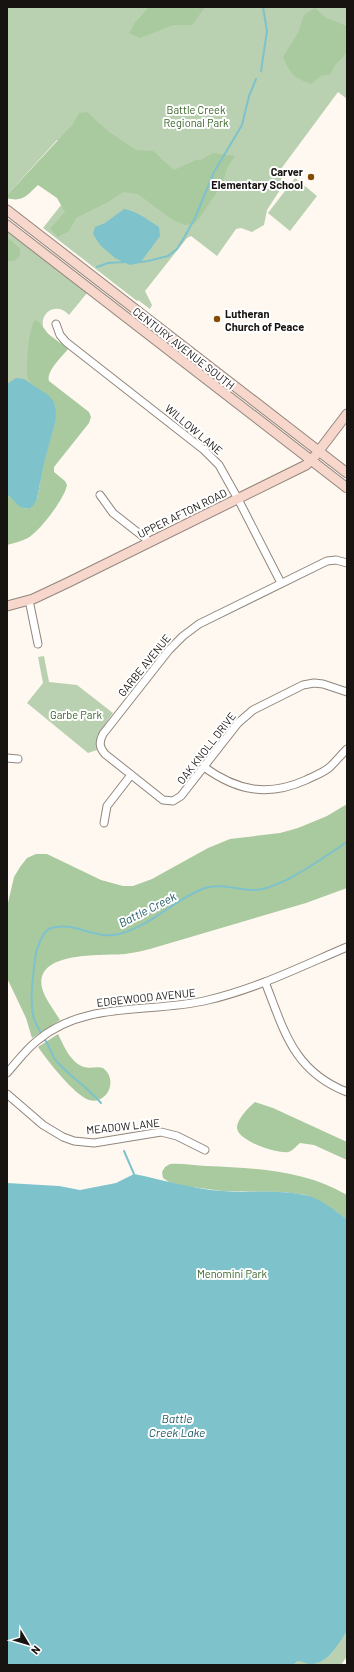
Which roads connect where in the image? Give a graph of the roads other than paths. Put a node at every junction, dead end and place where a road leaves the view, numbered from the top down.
1 (7, 210) edge
2 (7, 225) edge
3 (56, 324) dead end
4 (347, 414) edge
5 (319, 452) junction
6 (311, 461) junction
7 (347, 473) edge
8 (347, 488) edge
9 (100, 495) dead end
10 (238, 498) junction
11 (150, 542) junction
12 (347, 563) edge
13 (281, 583) junction
14 (29, 600) junction
15 (7, 606) edge
16 (38, 644) dead end
17 (347, 692) edge
18 (347, 748) edge
19 (7, 758) edge
20 (18, 759) dead end
21 (204, 767) junction
22 (131, 775) junction
23 (104, 823) dead end
24 (347, 947) edge
25 (265, 982) junction
26 (7, 1073) edge
27 (347, 1092) edge
28 (7, 1094) edge
29 (204, 1150) dead end

1 - 5 main road, CENTURY AVENUE SOUTH
2 - 6 main road, CENTURY AVENUE SOUTH
3 - 10 street, WILLOW LANE
4 - 5 main road, UPPER AFTON ROAD
5 - 6 main road, UPPER AFTON ROAD
5 - 7 main road, CENTURY AVENUE SOUTH
6 - 8 main road, CENTURY AVENUE SOUTH
6 - 10 main road, UPPER AFTON ROAD
9 - 11 street
10 - 11 main road, UPPER AFTON ROAD
10 - 13 street, WILLOW LANE
11 - 14 main road, UPPER AFTON ROAD
12 - 13 street, GARBE AVENUE
13 - 22 street, GARBE AVENUE
14 - 15 main road, UPPER AFTON ROAD
14 - 16 street
17 - 21 street, OAK KNOLL DRIVE
18 - 21 street
19 - 20 street
21 - 22 street, OAK KNOLL DRIVE
22 - 23 street
24 - 25 street, EDGEWOOD AVENUE
25 - 26 street, EDGEWOOD AVENUE
25 - 27 street
28 - 29 street, MEADOW LANE

